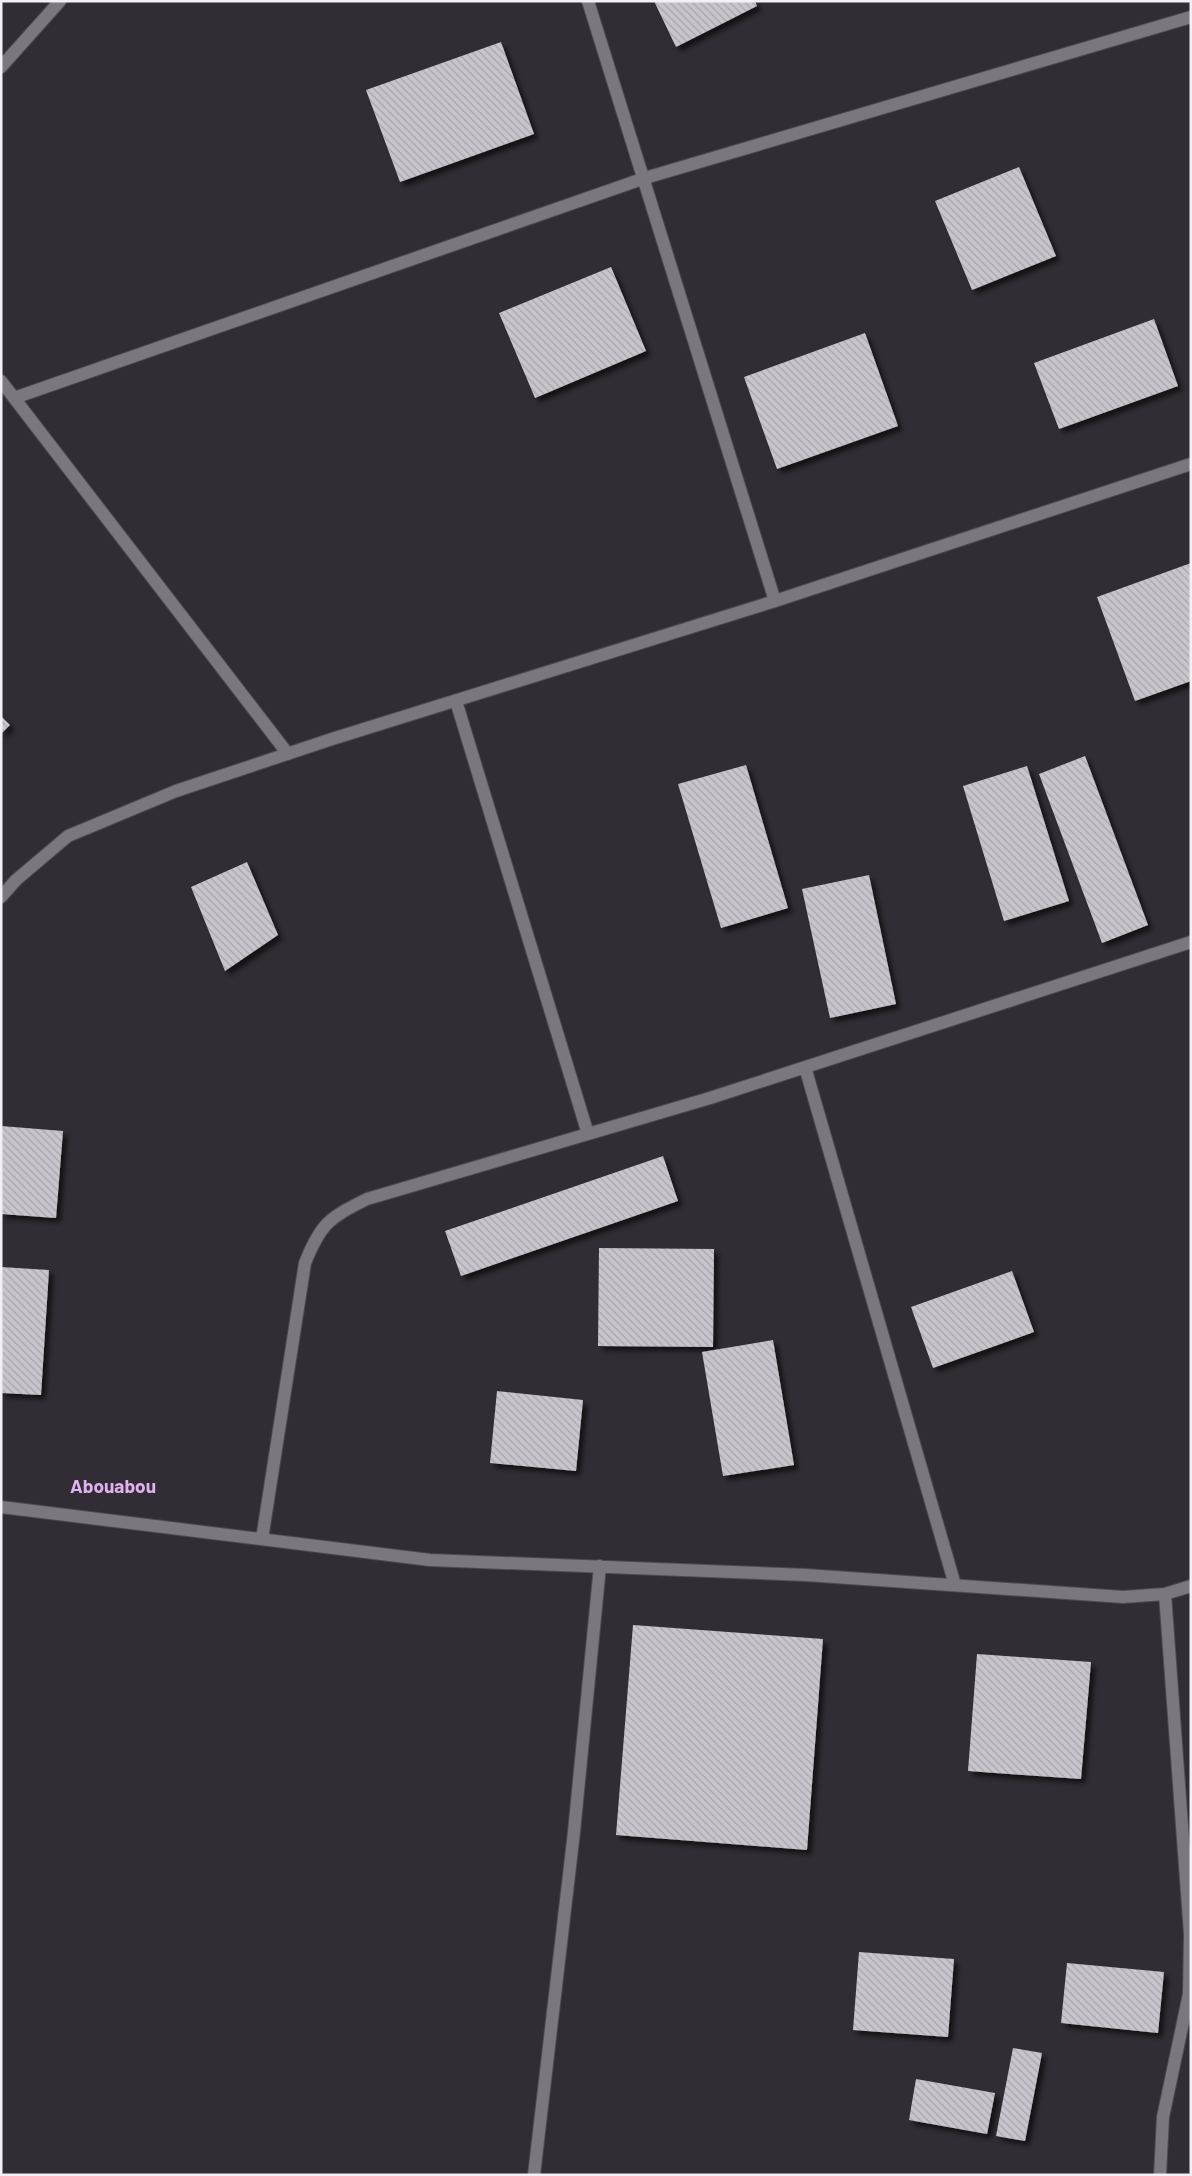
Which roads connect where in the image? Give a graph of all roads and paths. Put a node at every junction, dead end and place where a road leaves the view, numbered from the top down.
1 (60, 1) edge
2 (588, 1) edge
3 (1191, 17) edge
4 (1, 67) edge
5 (645, 178) junction
6 (1, 381) edge
7 (14, 398) junction
8 (1191, 464) edge
9 (775, 601) junction
10 (456, 701) junction
11 (288, 754) junction
12 (1, 897) edge
13 (1191, 942) edge
14 (805, 1067) junction
15 (588, 1134) junction
16 (1, 1507) edge
17 (262, 1539) junction
18 (600, 1566) junction
19 (955, 1585) junction
20 (1191, 1586) edge
21 (1165, 1594) junction
22 (534, 2175) edge
23 (1160, 2175) edge

1 - 4 street
2 - 5 street
3 - 5 street
5 - 7 street
5 - 9 street
6 - 7 street
7 - 11 street
8 - 9 street
9 - 10 street
10 - 11 street
10 - 15 street
11 - 12 street
13 - 14 street
14 - 15 street
14 - 19 street
15 - 17 street
16 - 17 street
17 - 18 street
18 - 19 street
18 - 22 street
19 - 21 street
20 - 21 street
21 - 23 street

